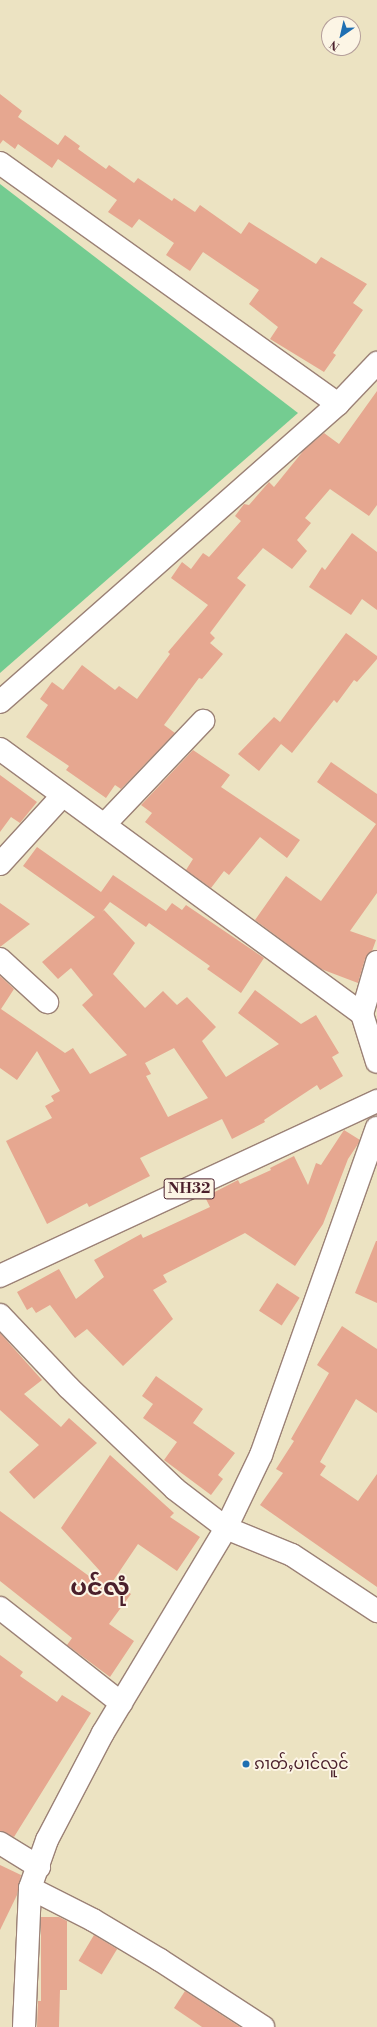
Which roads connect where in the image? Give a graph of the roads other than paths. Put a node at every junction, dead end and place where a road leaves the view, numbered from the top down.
1 (0, 163) edge
2 (377, 363) edge
3 (338, 404) junction
4 (0, 702) edge
5 (203, 721) dead end
6 (0, 749) edge
7 (63, 795) junction
8 (104, 825) junction
9 (0, 864) edge
10 (0, 959) edge
11 (377, 962) edge
12 (47, 1002) dead end
13 (362, 1014) junction
14 (377, 1062) edge
15 (377, 1101) edge
16 (377, 1128) edge
17 (0, 1276) edge
18 (0, 1315) edge
19 (226, 1528) junction
20 (0, 1608) edge
21 (377, 1611) edge
22 (121, 1704) junction
23 (0, 1843) edge
24 (39, 1867) junction
25 (30, 1888) junction
26 (24, 2027) edge
27 (263, 2027) edge

1 - 3 main road
2 - 3 main road
3 - 4 main road
5 - 8 main road
6 - 7 main road
7 - 8 main road
7 - 9 main road
8 - 13 main road
10 - 12 main road
11 - 13 main road
13 - 14 main road
15 - 17 main road, NH32
16 - 19 main road
18 - 19 main road
19 - 21 main road
19 - 22 main road
20 - 22 main road
22 - 24 main road
23 - 24 main road
24 - 25 main road
25 - 26 main road
25 - 27 main road

